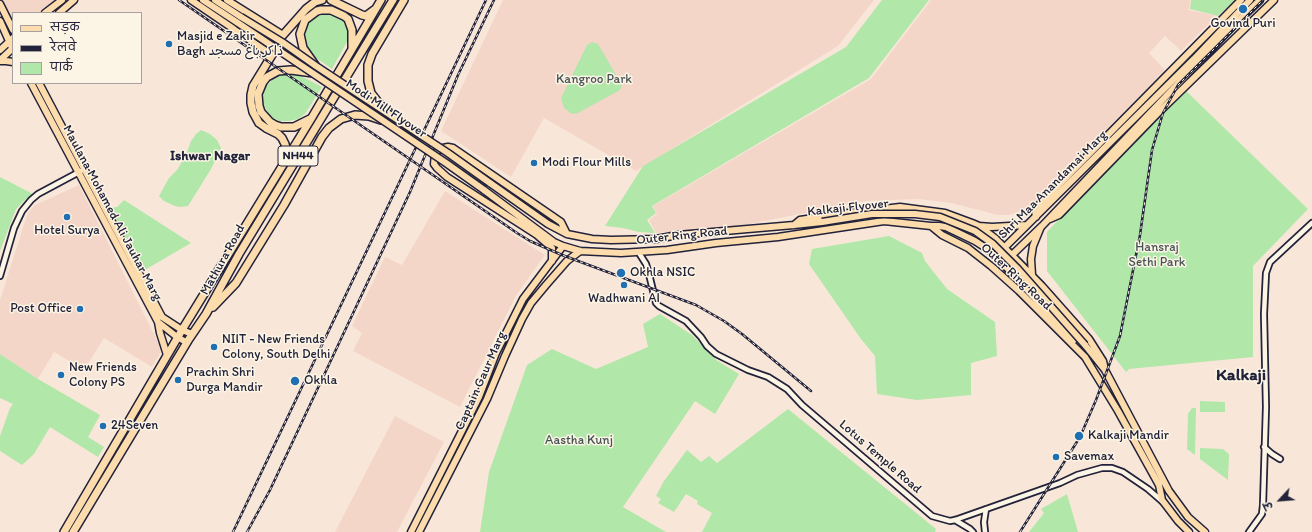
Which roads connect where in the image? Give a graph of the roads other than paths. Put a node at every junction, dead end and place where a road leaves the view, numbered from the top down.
1 (62, 0) edge
2 (74, 0) edge
3 (191, 0) edge
4 (203, 0) edge
5 (214, 0) edge
6 (228, 0) edge
7 (322, 0) edge
8 (331, 0) edge
9 (381, 0) edge
10 (393, 0) edge
11 (404, 0) edge
12 (1241, 0) edge
13 (1250, 0) edge
14 (1260, 0) edge
15 (1274, 0) edge
16 (0, 4) edge
17 (376, 9) junction
18 (46, 12) edge
19 (60, 12) edge
20 (0, 20) edge
21 (12, 28) edge
22 (283, 35) junction
23 (11, 40) edge
24 (352, 49) junction
25 (0, 50) edge
26 (12, 50) edge
27 (272, 55) junction
28 (0, 60) edge
29 (12, 62) edge
30 (315, 70) junction
31 (32, 84) edge
32 (38, 84) edge
33 (310, 119) junction
34 (397, 119) junction
35 (387, 123) junction
36 (288, 156) junction
37 (82, 171) junction
38 (1036, 217) junction
39 (1046, 221) junction
40 (972, 223) junction
41 (1312, 223) edge
42 (794, 225) junction
43 (1027, 225) junction
44 (931, 226) junction
45 (979, 226) junction
46 (1042, 226) junction
47 (567, 234) junction
48 (966, 236) junction
49 (543, 240) junction
50 (554, 242) junction
51 (562, 246) junction
52 (1005, 247) junction
53 (580, 251) junction
54 (639, 253) junction
55 (1012, 255) junction
56 (998, 260) junction
57 (552, 261) junction
58 (1032, 275) junction
59 (0, 276) edge
60 (1049, 295) junction
61 (1036, 301) junction
62 (206, 314) junction
63 (158, 322) junction
64 (182, 330) junction
65 (192, 334) junction
66 (177, 337) junction
67 (186, 342) junction
68 (167, 355) junction
69 (1085, 357) junction
70 (1105, 370) junction
71 (1264, 447) junction
72 (1280, 459) dead end
73 (1163, 502) junction
74 (986, 509) junction
75 (955, 520) junction
76 (64, 532) edge
77 (73, 532) edge
78 (411, 532) edge
79 (419, 532) edge
80 (973, 532) edge
81 (985, 532) edge
82 (1189, 532) edge
83 (1205, 532) edge
84 (1249, 532) edge

1 - 18 main road
2 - 19 main road
3 - 27 main road
4 - 30 main road, Modi Mill Flyover, bridge
5 - 30 main road, Modi Mill Flyover, bridge
6 - 22 main road
7 - 22 highway
8 - 17 highway
9 - 17 highway, Mathura Road / NH44
10 - 62 highway, Mathura Road / NH44
11 - 34 highway, bridge
12 - 38 main road
13 - 38 main road, Shri Maa Anandamai Marg
14 - 39 main road, Shri Maa Anandamai Marg
15 - 39 main road
16 - 21 main road
17 - 24 highway, Mathura Road / NH44
20 - 23 main road
22 - 27 main road
23 - 25 main road
24 - 30 highway
24 - 33 highway, Mathura Road / NH44
26 - 28 main road
27 - 36 highway
28 - 29 main road
30 - 33 highway
30 - 34 main road, Modi Mill Flyover, bridge
30 - 35 main road, Modi Mill Flyover, bridge
31 - 37 main road, Maulana Mohamed Ali Jauhar Marg
32 - 37 main road, Maulana Mohamed Ali Jauhar Marg
33 - 36 highway, Mathura Road / NH44
34 - 47 main road, Modi Mill Flyover, bridge
35 - 50 main road, Modi Mill Flyover, bridge
35 - 62 highway, bridge
36 - 64 highway, Mathura Road / NH44
37 - 59 street
37 - 63 main road, Maulana Mohamed Ali Jauhar Marg
37 - 64 main road, Maulana Mohamed Ali Jauhar Marg
38 - 43 main road, Shri Maa Anandamai Marg
39 - 46 main road, Shri Maa Anandamai Marg
40 - 42 main road
40 - 45 main road
40 - 48 main road
41 - 71 street
42 - 47 main road, Outer Ring Road
42 - 70 main road, Kalkaji Flyover, bridge
43 - 45 main road
43 - 52 main road, Shri Maa Anandamai Marg
44 - 48 main road
44 - 54 main road, Outer Ring Road
44 - 69 main road, Outer Ring Road
45 - 52 main road
46 - 55 main road, Shri Maa Anandamai Marg
46 - 58 main road
47 - 49 main road
48 - 56 main road
49 - 50 main road
49 - 57 main road
50 - 51 main road, Outer Ring Road
51 - 53 main road, Outer Ring Road
51 - 57 main road, Captain Gaur Marg
52 - 55 main road
52 - 56 main road, Shri Maa Anandamai Marg
53 - 54 main road, Outer Ring Road
53 - 79 main road, Captain Gaur Marg
54 - 75 street, Lotus Temple Road
55 - 56 main road, Shri Maa Anandamai Marg
55 - 58 main road
56 - 61 main road
57 - 78 main road, Captain Gaur Marg
58 - 60 main road
60 - 61 main road
60 - 70 main road
61 - 69 main road
62 - 65 highway, Mathura Road / NH44
63 - 66 main road, Maulana Mohamed Ali Jauhar Marg
63 - 68 main road
64 - 65 main road, Maulana Mohamed Ali Jauhar Marg
64 - 66 highway, Mathura Road / NH44
65 - 67 highway, Mathura Road / NH44
66 - 67 main road, Maulana Mohamed Ali Jauhar Marg
66 - 68 highway, Mathura Road / NH44
67 - 77 highway, Mathura Road / NH44
68 - 76 highway, Mathura Road / NH44
69 - 73 main road, Outer Ring Road
70 - 83 main road
71 - 72 street
71 - 84 street
73 - 74 street, Lotus Temple Road
73 - 82 main road, Outer Ring Road
74 - 75 street, Lotus Temple Road
74 - 81 street
75 - 80 street

